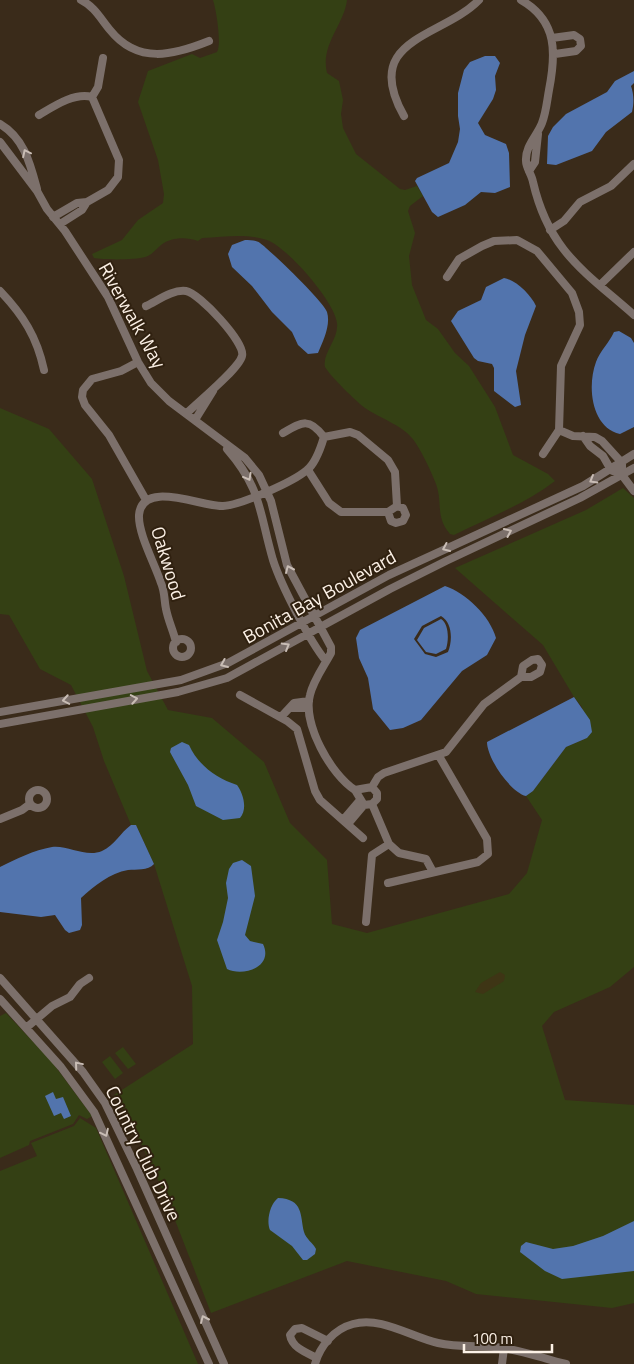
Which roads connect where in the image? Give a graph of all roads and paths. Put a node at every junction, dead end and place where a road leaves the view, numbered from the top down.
1 (81, 0) edge
2 (479, 0) edge
3 (521, 0) edge
4 (552, 38) junction
5 (209, 41) dead end
6 (555, 54) junction
7 (102, 58) dead end
8 (92, 97) junction
9 (39, 115) dead end
10 (404, 116) dead end
11 (0, 124) edge
12 (0, 142) edge
13 (634, 164) edge
14 (37, 191) junction
15 (87, 202) junction
16 (53, 217) junction
17 (60, 224) junction
18 (550, 230) junction
19 (634, 252) edge
20 (447, 277) dead end
21 (600, 285) junction
22 (0, 291) edge
23 (146, 306) dead end
24 (634, 314) edge
25 (138, 362) junction
26 (44, 370) dead end
27 (213, 390) junction
28 (186, 414) junction
29 (194, 420) junction
30 (559, 430) junction
31 (283, 433) dead end
32 (583, 436) junction
33 (324, 437) junction
34 (218, 439) junction
35 (543, 454) dead end
36 (634, 454) edge
37 (622, 463) junction
38 (634, 468) edge
39 (308, 470) junction
40 (611, 470) junction
41 (622, 475) junction
42 (267, 491) junction
43 (634, 491) edge
44 (257, 495) junction
45 (146, 500) junction
46 (397, 506) junction
47 (388, 512) junction
48 (315, 617) junction
49 (303, 623) junction
50 (321, 627) junction
51 (308, 633) junction
52 (176, 642) dead end
53 (326, 662) junction
54 (521, 677) dead end
55 (240, 695) dead end
56 (309, 705) junction
57 (0, 712) edge
58 (281, 718) junction
59 (0, 724) edge
60 (439, 756) junction
61 (372, 787) junction
62 (354, 790) junction
63 (365, 803) junction
64 (30, 804) dead end
65 (0, 819) edge
66 (346, 822) junction
67 (364, 838) dead end
68 (389, 844) junction
69 (433, 872) junction
70 (388, 883) dead end
71 (366, 922) dead end
72 (0, 978) edge
73 (89, 978) dead end
74 (0, 999) edge
75 (36, 1019) junction
76 (26, 1028) junction
77 (328, 1341) junction
78 (504, 1348) junction
79 (316, 1361) edge
80 (209, 1364) edge
81 (224, 1364) edge
82 (502, 1364) edge
83 (566, 1364) edge

1 - 5 street
2 - 10 street
3 - 4 street
4 - 6 street
4 - 6 street
6 - 18 street
7 - 8 street
8 - 9 street
8 - 15 street
14 -> 11 street, Riverwalk Way
12 - 14 street, Riverwalk Way
13 - 18 street
14 - 16 street, Riverwalk Way
15 - 16 street
15 - 17 street
16 - 17 street, Riverwalk Way
17 - 25 street, Riverwalk Way
18 - 21 street
19 - 21 street
20 - 30 street
21 - 24 street
22 - 26 street
23 - 27 street
25 - 28 street, Riverwalk Way
25 - 45 street
27 - 28 street
27 - 29 street
28 - 29 street, Riverwalk Way
29 - 34 street, Riverwalk Way
30 - 32 street
30 - 35 street
31 - 33 street
32 - 37 street
32 - 40 street
33 - 39 street
33 - 46 street
34 - 42 street, Riverwalk Way
34 -> 44 street, Riverwalk Way
36 - 37 street, Bonita Bay Boulevard
37 - 40 street, Bonita Bay Boulevard
37 - 41 street
38 - 41 street, Bonita Bay Boulevard
39 - 42 street, Oakwood
39 - 47 street
40 - 41 street
40 -> 48 street, Bonita Bay Boulevard
41 - 43 street
50 -> 41 street, Bonita Bay Boulevard
42 - 44 street, Oakwood
48 -> 42 street, Riverwalk Way
44 - 45 street, Oakwood
44 - 49 street, Riverwalk Way
45 - 52 street, Oakwood
46 - 47 street
46 - 47 street
48 - 49 street, Bonita Bay Boulevard
48 - 50 street, Riverwalk Way
49 - 51 street, Riverwalk Way
49 -> 57 street, Bonita Bay Boulevard
50 - 51 street, Bonita Bay Boulevard
50 - 53 street, Riverwalk Way
51 - 53 street, Riverwalk Way
59 -> 51 street, Bonita Bay Boulevard
53 - 56 street
54 - 60 street
55 - 58 street
56 - 58 street
56 - 62 street
58 - 66 street
60 - 61 street
60 - 69 street
61 - 62 street
61 - 63 street
62 - 63 street
63 - 66 street
63 - 68 street
64 - 65 street
66 - 67 street
68 - 69 street
68 - 71 street
69 - 70 street
72 - 75 street, Country Club Drive
73 - 75 street
74 - 76 street, Country Club Drive
75 - 76 street
81 -> 75 street, Country Club Drive
76 -> 80 street, Country Club Drive
77 - 78 street
77 - 79 street
77 - 79 street
78 - 82 street
78 - 83 street

